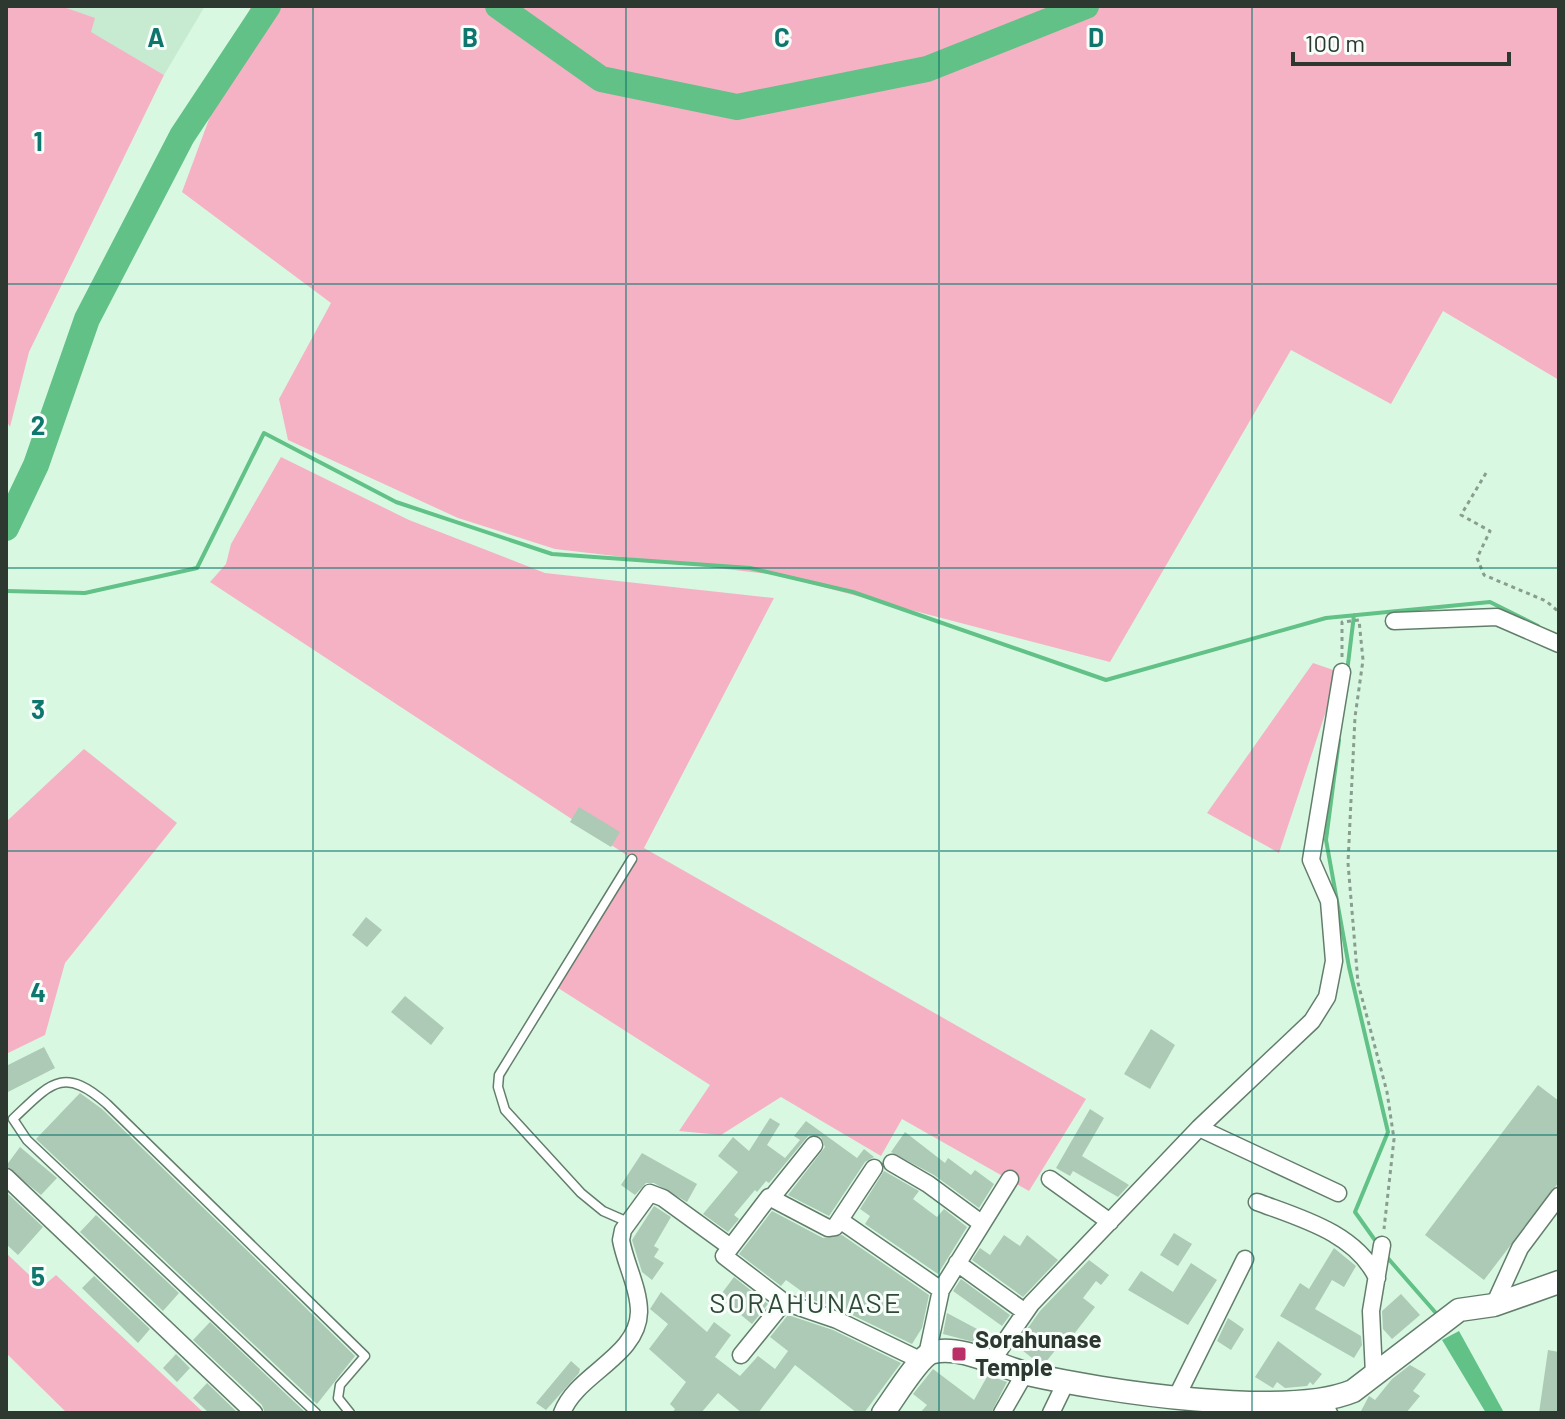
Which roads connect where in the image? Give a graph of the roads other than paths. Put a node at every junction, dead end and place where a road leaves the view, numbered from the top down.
1 (1394, 621) dead end
2 (1559, 644) edge
3 (1342, 672) road end
4 (632, 859) dead end
5 (1199, 1128) junction
6 (814, 1145) dead end
7 (892, 1163) dead end
8 (874, 1168) dead end
9 (6, 1177) edge
10 (1010, 1179) dead end
11 (1050, 1179) dead end
12 (1338, 1193) dead end
13 (773, 1196) junction
14 (1559, 1196) edge
15 (1257, 1202) dead end
16 (628, 1222) junction
17 (1110, 1222) junction
18 (981, 1223) junction
19 (847, 1225) dead end
20 (729, 1246) junction
21 (1381, 1251) road end
22 (1245, 1259) dead end
23 (957, 1263) junction
24 (1377, 1278) junction
25 (1559, 1282) edge
26 (941, 1290) junction
27 (784, 1302) junction
28 (1494, 1305) junction
29 (1025, 1312) junction
30 (741, 1355) dead end
31 (924, 1358) junction
32 (991, 1362) junction
33 (1025, 1373) junction
34 (1374, 1374) junction
35 (1066, 1382) junction
36 (1175, 1400) junction
37 (1319, 1410) edge
38 (254, 1413) edge
39 (316, 1413) edge
40 (350, 1413) edge
41 (562, 1413) edge
42 (883, 1413) edge
43 (1002, 1413) edge
44 (1051, 1413) edge

1 - 2 street
3 - 5 street
4 - 16 lane
5 - 12 street
5 - 17 street
6 - 13 street
7 - 18 street
8 - 13 street
9 - 38 street
10 - 18 street
11 - 17 street
13 - 20 street
14 - 28 street
15 - 24 street
16 - 20 street
16 - 41 street
17 - 29 street
18 - 23 street
19 - 26 street
20 - 27 street
21 - 24 street
22 - 36 street
23 - 26 street
23 - 29 street
24 - 34 street
25 - 28 street
26 - 31 street
27 - 30 street
27 - 31 street
28 - 34 street
29 - 32 street
31 - 32 street
31 - 42 street
32 - 33 street
33 - 35 street
33 - 43 street
34 - 37 street
35 - 36 street
35 - 44 street
36 - 37 street
39 - 40 lane

